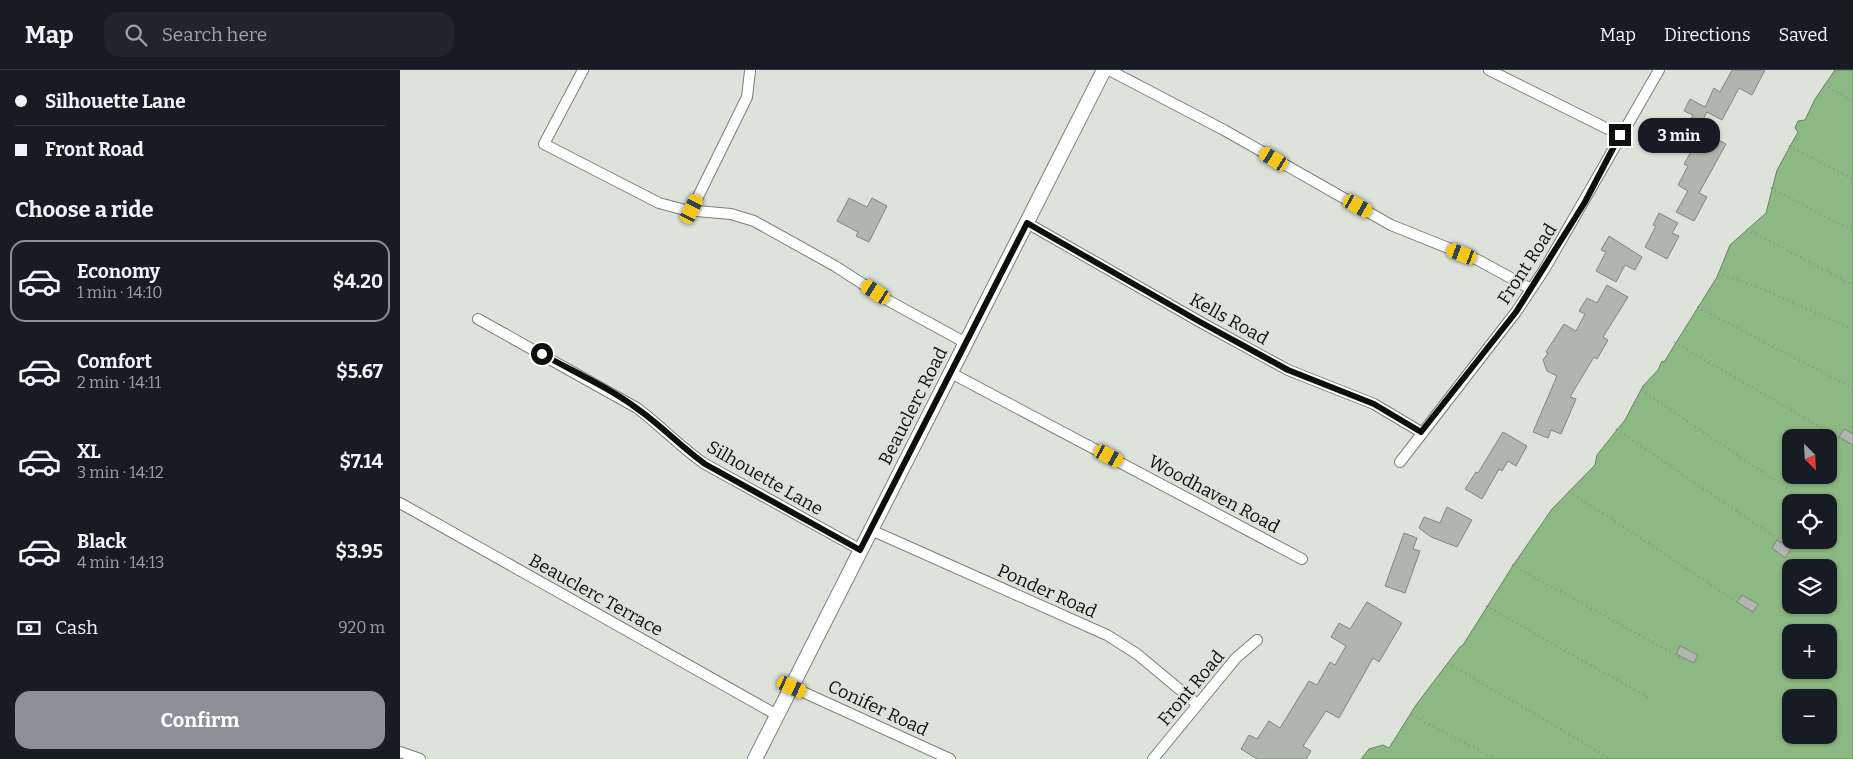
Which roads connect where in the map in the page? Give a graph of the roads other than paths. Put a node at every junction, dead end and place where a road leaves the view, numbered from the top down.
1 (583, 70) edge
2 (1104, 70) edge
3 (1109, 70) edge
4 (1489, 70) edge
5 (1659, 70) edge
6 (750, 71) edge
7 (1620, 135) junction
8 (692, 209) junction
9 (1027, 223) junction
10 (1531, 289) junction
11 (478, 319) dead end
12 (966, 343) junction
13 (951, 373) junction
14 (1421, 432) junction
15 (1400, 462) dead end
16 (400, 503) edge
17 (871, 530) junction
18 (860, 550) junction
19 (1302, 559) dead end
20 (1257, 640) dead end
21 (792, 687) junction
22 (1196, 704) junction
23 (777, 715) junction
24 (402, 755) edge
25 (420, 759) edge
26 (754, 759) edge
27 (950, 759) edge
28 (1153, 759) edge

1 - 8 street
2 - 9 street, Beauclerc Road
3 - 10 street
4 - 7 street
5 - 7 street, Front Road
6 - 8 street
7 - 10 street, Front Road
8 - 12 street
9 - 12 street, Beauclerc Road
9 - 14 street, Kells Road
10 - 14 street, Front Road
11 - 18 street, Silhouette Lane
12 - 13 street, Beauclerc Road
13 - 17 street, Beauclerc Road
13 - 19 street, Woodhaven Road
14 - 15 street, Front Road
16 - 23 street, Beauclerc Terrace
17 - 18 street, Beauclerc Road
17 - 22 street, Ponder Road
18 - 21 street, Beauclerc Road
20 - 22 street, Front Road
21 - 23 street, Beauclerc Road
21 - 27 street, Conifer Road
22 - 28 street, Front Road
23 - 26 street, Beauclerc Road
24 - 25 street

